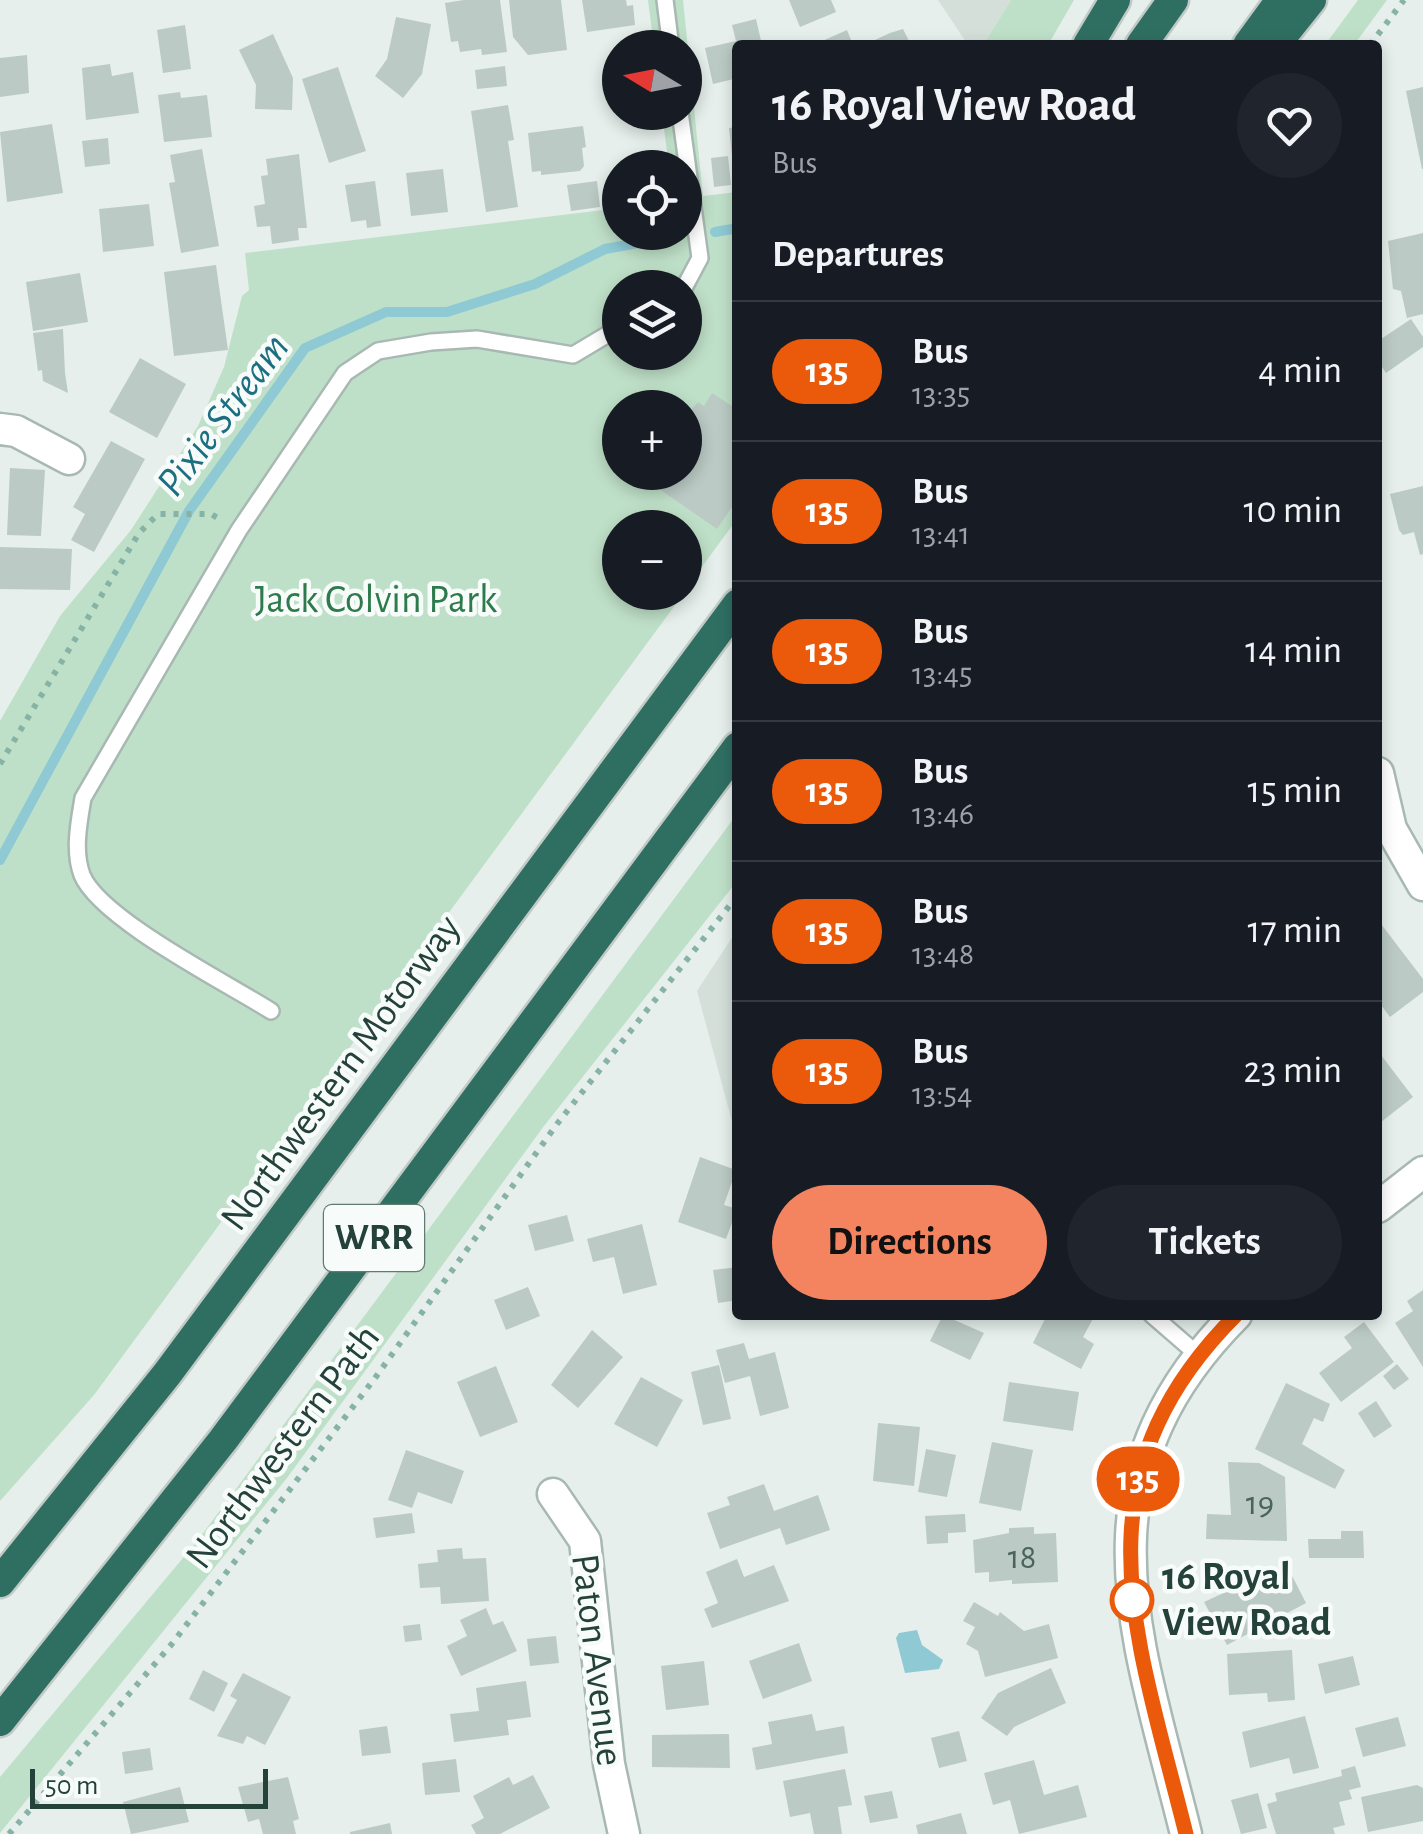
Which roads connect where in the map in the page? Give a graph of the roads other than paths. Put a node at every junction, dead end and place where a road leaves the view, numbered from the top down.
1 (665, 0) edge
2 (1115, 0) edge
3 (1173, 0) edge
4 (1281, 0) edge
5 (1311, 0) edge
6 (669, 30) edge
7 (1091, 40) edge
8 (1145, 40) edge
9 (1252, 40) edge
10 (1279, 40) edge
11 (682, 130) edge
12 (694, 270) edge
13 (602, 338) edge
14 (0, 429) edge
15 (69, 459) dead end
16 (732, 612) edge
17 (732, 755) edge
18 (1382, 790) edge
19 (1423, 884) edge
20 (271, 1011) dead end
21 (1423, 1172) edge
22 (1382, 1204) edge
23 (1158, 1320) edge
24 (1231, 1320) edge
25 (1197, 1354) junction
26 (553, 1494) dead end
27 (0, 1582) edge
28 (0, 1722) edge
29 (624, 1834) edge
30 (1186, 1834) edge

1 - 6 lane
2 - 7 highway
3 - 8 highway
4 - 9 highway
5 - 10 highway
11 - 12 lane
13 - 20 lane
14 - 15 street
16 - 27 highway, Northwestern Motorway / WRR
17 - 28 highway, WRR
18 - 19 street
21 - 22 street
23 - 25 lane
24 - 25 street
25 - 30 street
26 - 29 street, Paton Avenue

